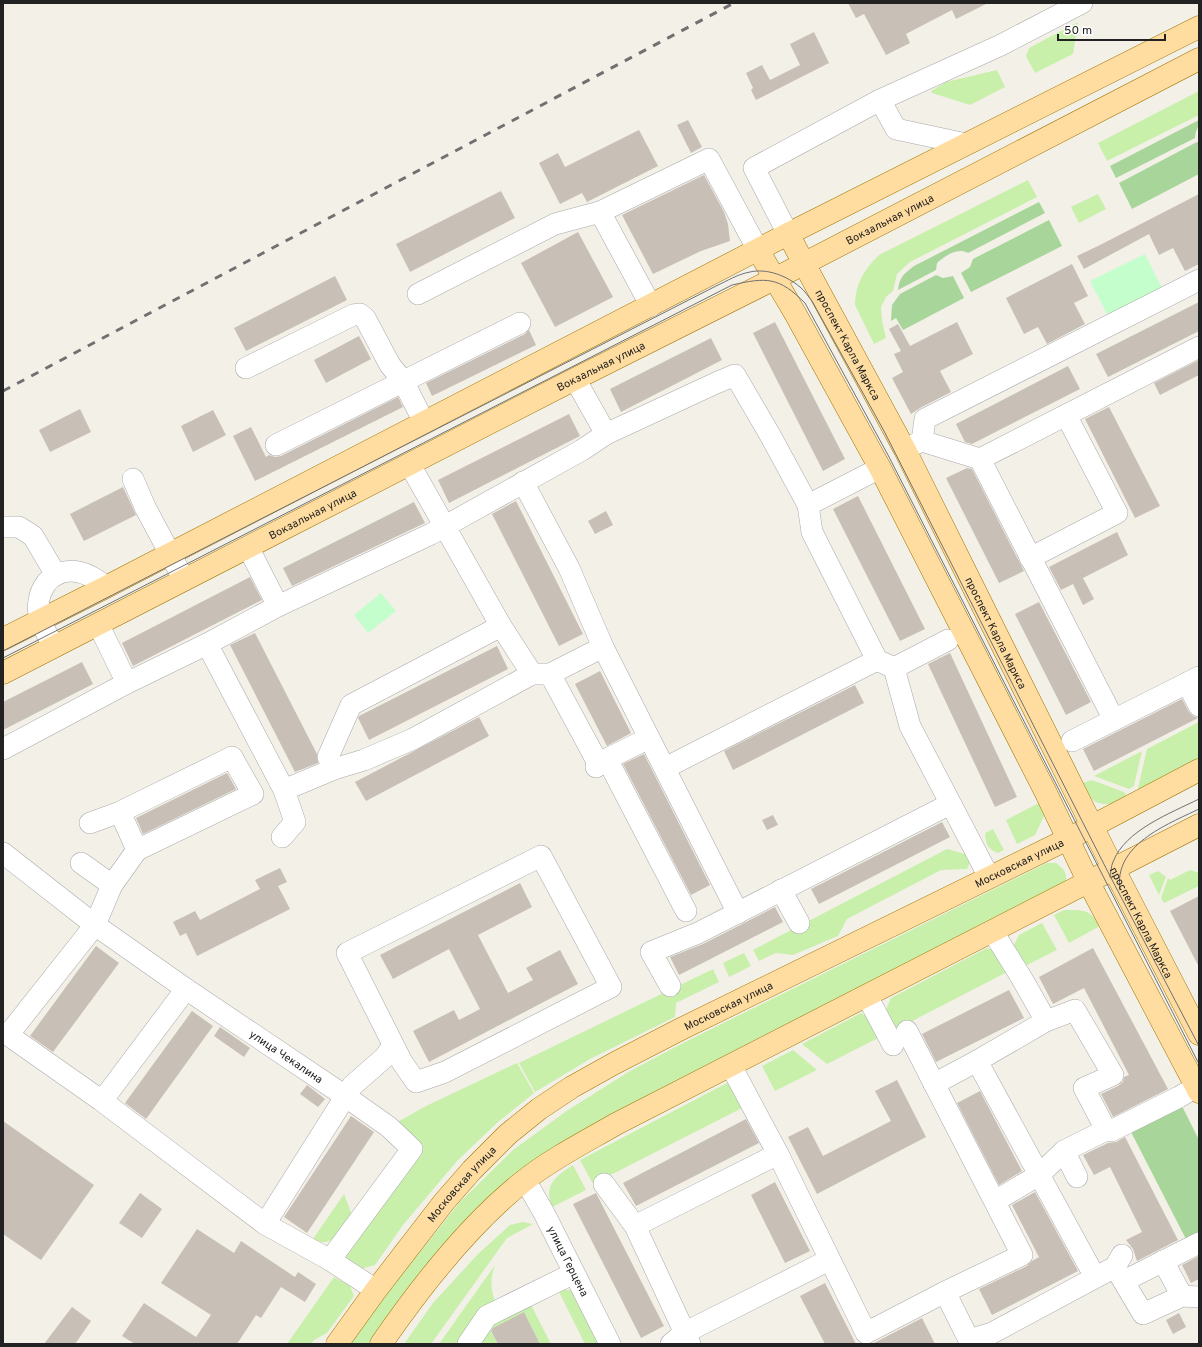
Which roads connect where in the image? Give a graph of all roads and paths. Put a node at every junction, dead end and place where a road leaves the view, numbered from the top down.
1 (1082, 3) edge
2 (1199, 27) edge
3 (1199, 59) edge
4 (880, 100) junction
5 (966, 144) junction
6 (600, 212) junction
7 (788, 234) junction
8 (758, 250) junction
9 (803, 264) junction
10 (774, 279) junction
11 (1199, 280) edge
12 (745, 293) junction
13 (418, 294) dead end
14 (651, 306) junction
15 (791, 308) junction
16 (520, 322) dead end
17 (1199, 347) edge
18 (246, 368) dead end
19 (575, 379) junction
20 (403, 381) junction
21 (1066, 415) junction
22 (424, 422) junction
23 (606, 434) junction
24 (276, 445) dead end
25 (914, 445) junction
26 (980, 459) junction
27 (410, 465) junction
28 (880, 468) junction
29 (133, 479) dead end
30 (523, 482) junction
31 (808, 505) junction
32 (445, 526) junction
33 (3, 527) edge
34 (248, 547) junction
35 (170, 553) junction
36 (1030, 558) junction
37 (56, 574) junction
38 (184, 580) junction
39 (106, 587) junction
40 (278, 606) junction
41 (40, 620) junction
42 (98, 624) junction
43 (501, 626) junction
44 (3, 639) edge
45 (948, 640) dead end
46 (207, 644) junction
47 (54, 646) junction
48 (604, 647) junction
49 (886, 664) junction
50 (3, 673) edge
51 (541, 674) junction
52 (1193, 680) edge
53 (127, 683) junction
54 (1199, 706) edge
55 (1114, 720) junction
56 (649, 738) junction
57 (1072, 741) dead end
58 (3, 749) edge
59 (598, 765) junction
60 (665, 768) junction
61 (334, 769) junction
62 (1199, 770) edge
63 (284, 790) junction
64 (950, 804) junction
65 (120, 812) junction
66 (90, 823) dead end
67 (1092, 825) junction
68 (1199, 825) edge
69 (282, 837) dead end
70 (1068, 838) junction
71 (137, 850) junction
72 (3, 853) edge
73 (81, 862) dead end
74 (1114, 868) junction
75 (989, 877) junction
76 (1089, 883) junction
77 (112, 885) junction
78 (781, 890) junction
79 (686, 911) dead end
80 (738, 913) junction
81 (799, 923) dead end
82 (95, 925) junction
83 (993, 932) junction
84 (670, 986) dead end
85 (186, 989) junction
86 (867, 996) junction
87 (1046, 1021) junction
88 (6, 1034) edge
89 (1199, 1034) edge
90 (393, 1045) junction
91 (977, 1061) junction
92 (731, 1066) junction
93 (934, 1084) junction
94 (1198, 1089) edge
95 (346, 1096) junction
96 (102, 1101) junction
97 (1106, 1130) junction
98 (1064, 1151) junction
99 (778, 1154) junction
100 (1039, 1175) junction
101 (1077, 1176) dead end
102 (525, 1180) junction
103 (604, 1184) dead end
104 (995, 1201) junction
105 (265, 1224) junction
106 (635, 1226) junction
107 (1199, 1243) edge
108 (330, 1260) junction
109 (829, 1260) junction
110 (1163, 1261) junction
111 (1120, 1268) junction
112 (574, 1273) junction
113 (1095, 1277) junction
114 (376, 1290) junction
115 (945, 1292) junction
116 (1191, 1296) edge
117 (994, 1339) edge
118 (682, 1340) edge
119 (337, 1344) edge
120 (381, 1344) edge
121 (468, 1344) edge
122 (610, 1344) edge

1 - 4 street
2 - 5 main road
3 - 9 main road, Вокзальная улица
4 - 5 street
4 - 7 street
5 - 7 main road
6 - 8 street
6 - 13 street
6 - 14 street
7 - 8 main road
7 - 9 main road, проспект Карла Маркса
8 - 10 main road
8 - 14 main road
9 - 10 main road, Вокзальная улица
9 - 25 main road, проспект Карла Маркса
10 - 12 main road, Вокзальная улица
10 - 15 main road
11 - 25 street
12 - 15 main road
12 - 19 main road, Вокзальная улица
14 - 22 main road
15 - 28 main road
16 - 20 street
17 - 21 street
18 - 20 street
19 - 23 street
19 - 27 main road, Вокзальная улица
20 - 22 street
20 - 24 street
21 - 26 street
21 - 36 street
22 - 35 main road
23 - 30 street
23 - 31 street
25 - 26 street
25 - 67 main road, проспект Карла Маркса
26 - 36 street
27 - 32 street
27 - 34 main road, Вокзальная улица
28 - 31 street
28 - 70 main road
29 - 35 street
30 - 32 street
30 - 48 street
31 - 49 street
32 - 40 street
32 - 43 street
33 - 37 street
34 - 38 main road, Вокзальная улица
34 - 40 street
35 - 38 street
35 - 39 main road
36 - 55 street
37 - 39 street
37 - 41 street
38 - 42 main road, Вокзальная улица
39 - 41 main road
40 - 46 street
41 - 44 main road
41 - 47 street
42 - 47 main road, Вокзальная улица
42 - 53 street
43 - 51 street
43 - 61 street
45 - 49 street
46 - 53 street
46 - 63 street
47 - 50 main road, Вокзальная улица
48 - 51 street
48 - 56 street
49 - 60 street
49 - 64 street
51 - 59 street
51 - 61 street
52 - 54 street
52 - 55 street
53 - 58 street
55 - 57 street
56 - 59 street
56 - 60 street
59 - 79 street
60 - 80 street
61 - 63 street
62 - 67 main road, Московская улица
63 - 69 street
64 - 75 street
64 - 78 street
65 - 66 street
65 - 71 street
65 - 71 street
67 - 70 main road, Московская улица
67 - 74 main road, проспект Карла Маркса
68 - 74 main road
70 - 75 main road, Московская улица
70 - 76 main road
71 - 77 street
72 - 82 street, улица Чекалина
73 - 77 street
74 - 76 main road
74 - 89 main road, проспект Карла Маркса
75 - 114 main road, Московская улица
76 - 83 main road
76 - 94 main road
77 - 82 street
78 - 80 street
78 - 81 street
80 - 84 street
82 - 85 street, улица Чекалина
82 - 88 street
83 - 86 main road
83 - 87 street
85 - 95 street, улица Чекалина
85 - 96 street
86 - 92 main road
86 - 93 street
87 - 91 street
87 - 97 street
88 - 96 street
90 - 90 street
90 - 95 street
91 - 93 street
91 - 100 street
92 - 99 street
92 - 102 main road
93 - 104 street
94 - 97 street
95 - 105 street
95 - 108 street, улица Чекалина
96 - 105 street
97 - 98 street
98 - 100 street
98 - 101 street
99 - 106 street
99 - 109 street
100 - 104 street
100 - 113 street
102 - 112 street, улица Герцена
102 - 120 main road
103 - 106 street
104 - 115 street
105 - 108 street
106 - 118 street
107 - 110 street
108 - 114 street
109 - 115 street
109 - 118 street
110 - 111 street
110 - 116 street
111 - 113 street
111 - 116 street
112 - 121 street
112 - 122 street, улица Герцена
113 - 117 street
114 - 119 main road, Московская улица
115 - 117 street

